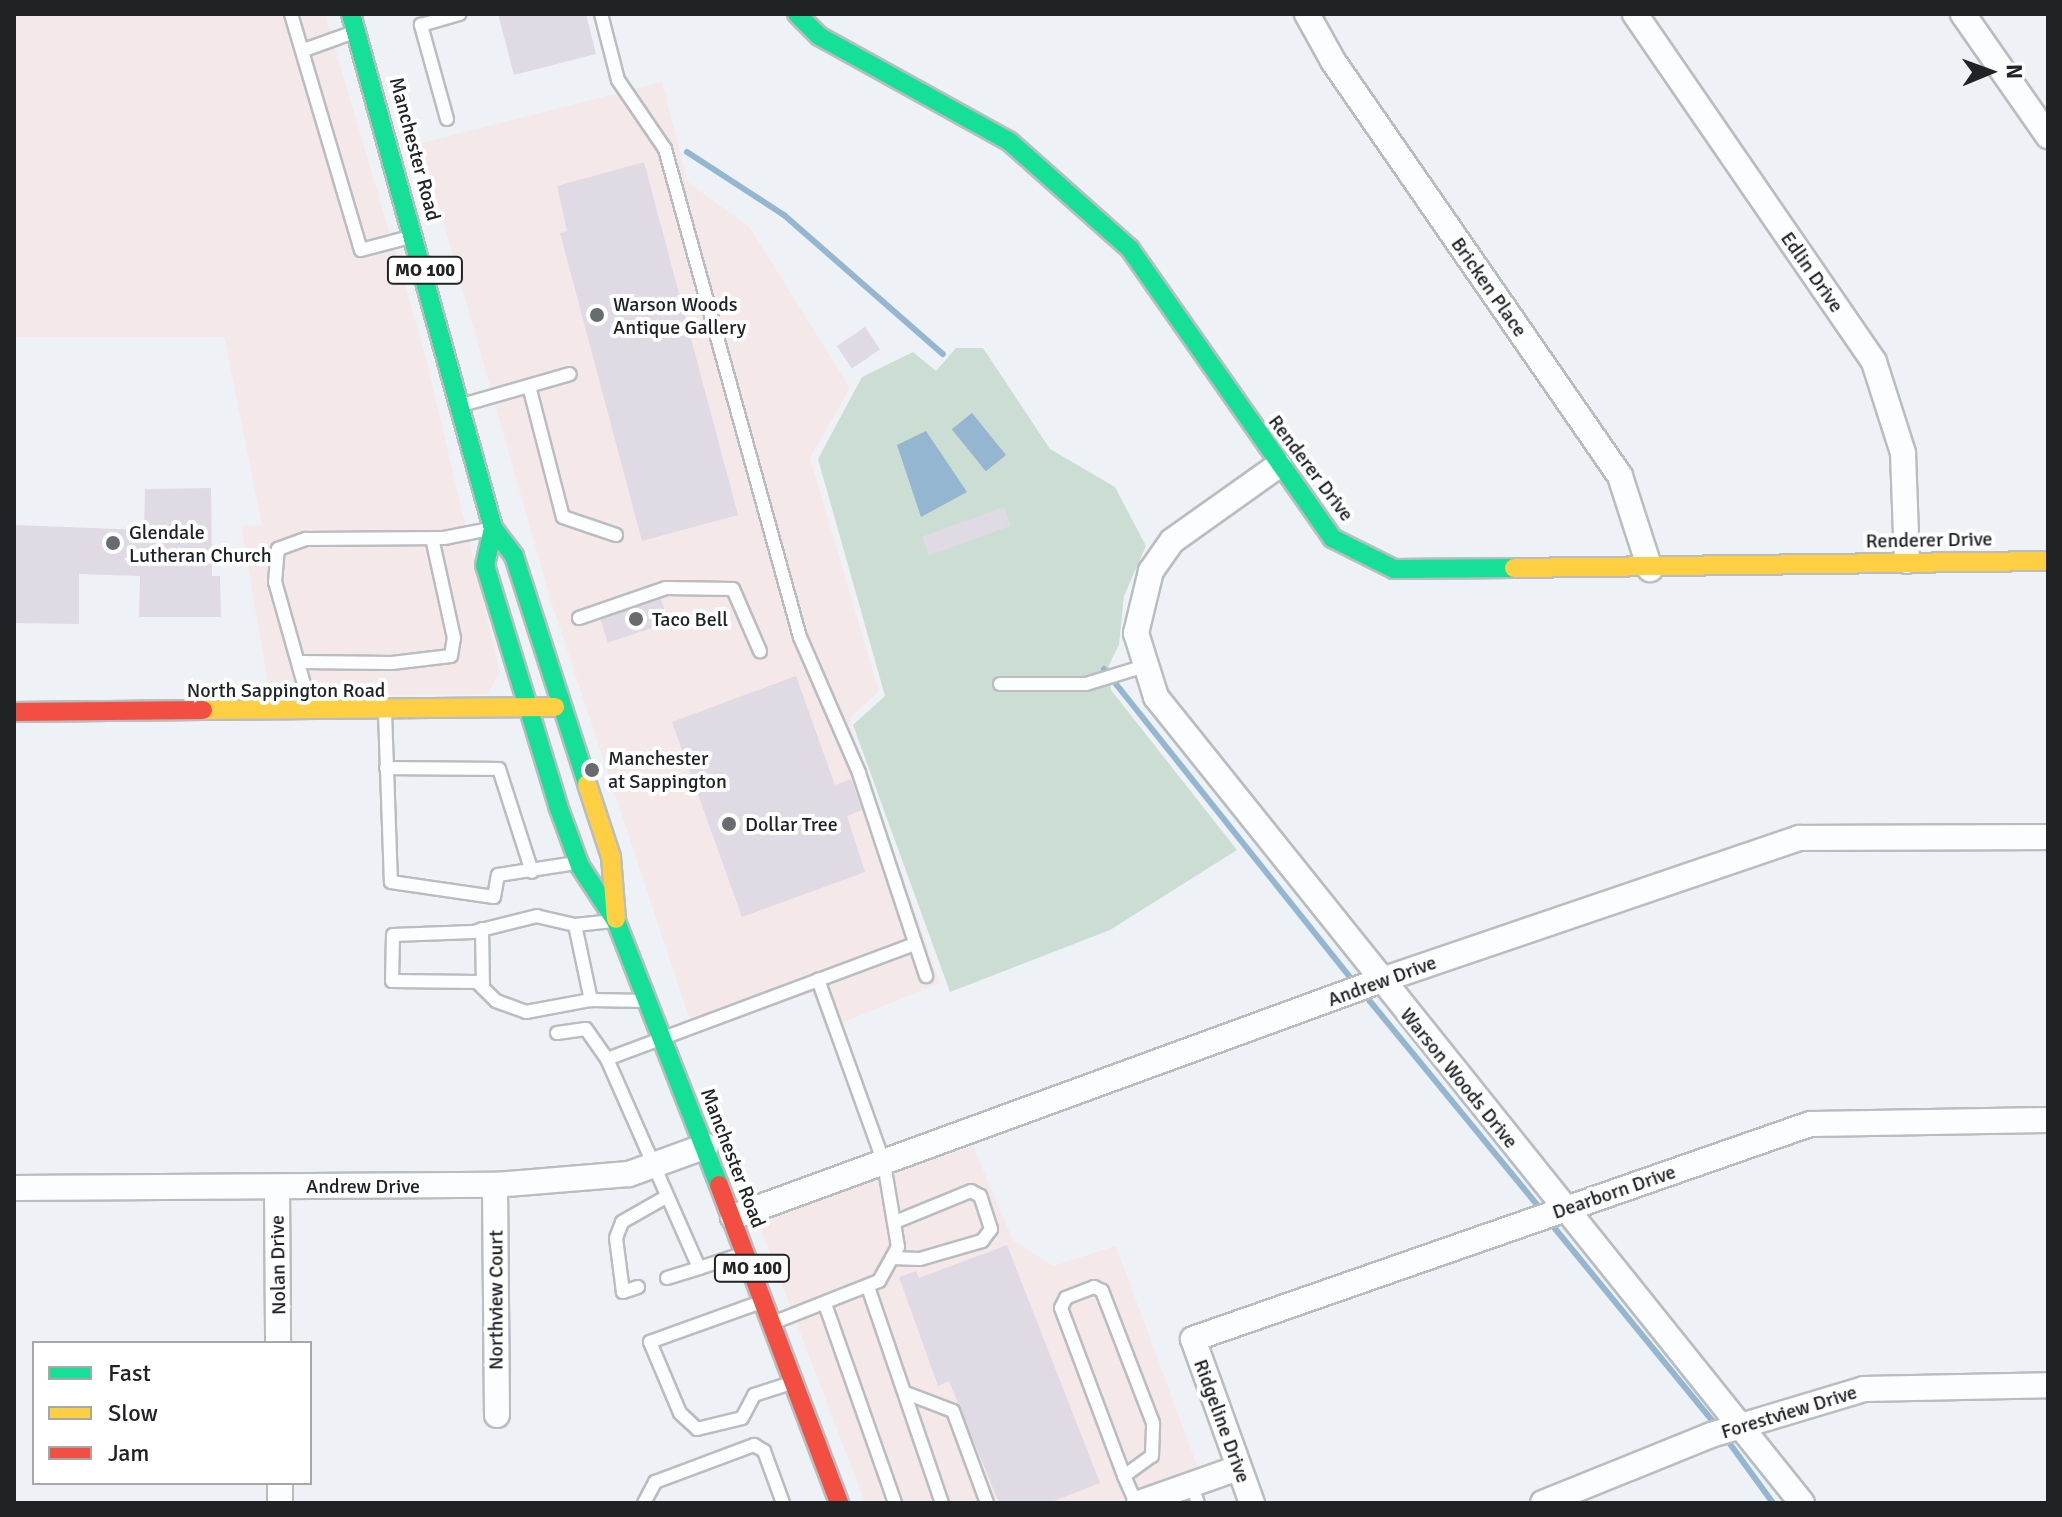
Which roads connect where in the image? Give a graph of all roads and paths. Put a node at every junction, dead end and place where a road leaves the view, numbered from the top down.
1 (291, 14) edge
2 (459, 14) edge
3 (601, 14) edge
4 (797, 14) edge
5 (1307, 14) edge
6 (1635, 14) edge
7 (1963, 14) edge
8 (354, 22) edge
9 (304, 50) junction
10 (447, 119) dead end
11 (2048, 136) edge
12 (416, 236) junction
13 (570, 374) dead end
14 (529, 386) junction
15 (459, 405) junction
16 (1279, 465) junction
17 (493, 528) junction
18 (616, 535) dead end
19 (432, 538) junction
20 (1907, 561) junction
21 (2048, 561) edge
22 (1650, 569) junction
23 (579, 618) dead end
24 (760, 651) dead end
25 (303, 662) junction
26 (1142, 667) junction
27 (1000, 684) dead end
28 (558, 707) junction
29 (525, 710) junction
30 (14, 712) edge
31 (312, 712) junction
32 (385, 712) junction
33 (386, 768) junction
34 (2048, 837) edge
35 (578, 862) junction
36 (532, 872) junction
37 (616, 921) junction
38 (575, 925) junction
39 (482, 929) junction
40 (915, 944) junction
41 (926, 976) dead end
42 (818, 980) junction
43 (1367, 986) junction
44 (483, 988) junction
45 (591, 1000) junction
46 (649, 1001) junction
47 (557, 1033) dead end
48 (662, 1035) junction
49 (607, 1059) junction
50 (2048, 1120) edge
51 (706, 1146) junction
52 (884, 1163) junction
53 (652, 1166) junction
54 (495, 1185) junction
55 (277, 1187) junction
56 (14, 1188) edge
57 (666, 1197) junction
58 (1560, 1210) junction
59 (733, 1217) junction
60 (895, 1222) junction
61 (746, 1253) junction
62 (892, 1258) junction
63 (699, 1268) junction
64 (667, 1278) dead end
65 (638, 1287) dead end
66 (868, 1287) junction
67 (764, 1301) junction
68 (825, 1304) junction
69 (772, 1323) junction
70 (1193, 1339) joint
71 (278, 1341) edge
72 (795, 1381) junction
73 (2048, 1385) edge
74 (906, 1393) junction
75 (497, 1415) dead end
76 (1728, 1429) junction
77 (1238, 1468) junction
78 (1124, 1476) junction
79 (1194, 1493) edge
80 (644, 1503) edge
81 (783, 1503) edge
82 (839, 1503) edge
83 (895, 1503) edge
84 (942, 1503) edge
85 (987, 1503) edge
86 (1138, 1503) edge
87 (1252, 1503) edge
88 (1543, 1503) edge
89 (1802, 1503) edge

1 - 9 lane
2 - 10 lane
3 - 40 lane
4 - 16 street, Renderer Drive
5 - 22 street, Bricken Place
6 - 20 street, Edlin Drive
7 - 11 street
8 - 9 lane
8 - 12 street, Manchester Road / MO 100
9 - 12 lane
12 - 15 street, Manchester Road / MO 100
13 - 14 lane
14 - 15 lane
14 - 18 lane
15 - 17 street, Manchester Road / MO 100
16 - 22 street, Renderer Drive
16 - 26 street, Warson Woods Drive
17 - 19 lane
17 - 28 street, Manchester Road / MO 100
17 - 29 street, Manchester Road / MO 100
19 - 25 lane
19 - 25 lane
20 - 21 street, Renderer Drive
20 - 22 street, Renderer Drive
23 - 24 lane
25 - 31 lane
26 - 27 lane
26 - 43 street, Warson Woods Drive
28 - 29 street, North Sappington Road
28 - 37 street, Manchester Road / MO 100
29 - 32 street, North Sappington Road
29 - 35 street, Manchester Road / MO 100
30 - 31 street, North Sappington Road
31 - 32 street, North Sappington Road
32 - 33 lane
33 - 36 lane
33 - 36 lane
34 - 43 street, Andrew Drive
35 - 36 lane
35 - 37 street, Manchester Road / MO 100
37 - 38 lane
37 - 46 street, Manchester Road / MO 100
38 - 39 lane
38 - 45 lane
39 - 44 lane
39 - 44 lane
40 - 41 lane
40 - 42 lane
42 - 48 lane
42 - 52 lane
43 - 52 street, Andrew Drive
43 - 58 street, Warson Woods Drive
44 - 45 lane
45 - 46 lane
46 - 48 street, Manchester Road / MO 100
47 - 49 lane
48 - 49 lane
48 - 51 street, Manchester Road / MO 100
49 - 53 lane
50 - 58 street, Dearborn Drive
51 - 53 street, Andrew Drive
51 - 59 street, Manchester Road / MO 100
52 - 59 street, Andrew Drive
52 - 60 lane
53 - 54 street, Andrew Drive
53 - 57 lane
54 - 55 street, Andrew Drive
54 - 75 street, Northview Court
55 - 56 street, Andrew Drive
55 - 71 street, Nolan Drive
57 - 63 lane
57 - 65 lane
58 - 70 street, Dearborn Drive
58 - 76 street, Warson Woods Drive
59 - 61 street, Manchester Road / MO 100
60 - 62 lane
60 - 62 lane
61 - 63 lane
61 - 67 street, Manchester Road / MO 100
62 - 66 lane
63 - 64 lane
66 - 68 lane
66 - 74 lane
67 - 69 street, Manchester Road / MO 100
67 - 72 lane
68 - 69 lane
68 - 83 lane
69 - 72 street, Manchester Road / MO 100
70 - 77 street, Ridgeline Drive
72 - 82 street, Manchester Road / MO 100
73 - 76 street, Forestview Drive
74 - 84 lane
74 - 85 lane
76 - 88 street, Forestview Drive
76 - 89 street, Warson Woods Drive
77 - 79 street
77 - 87 street, Ridgeline Drive
78 - 78 lane
78 - 86 lane
79 - 86 street
80 - 81 lane

